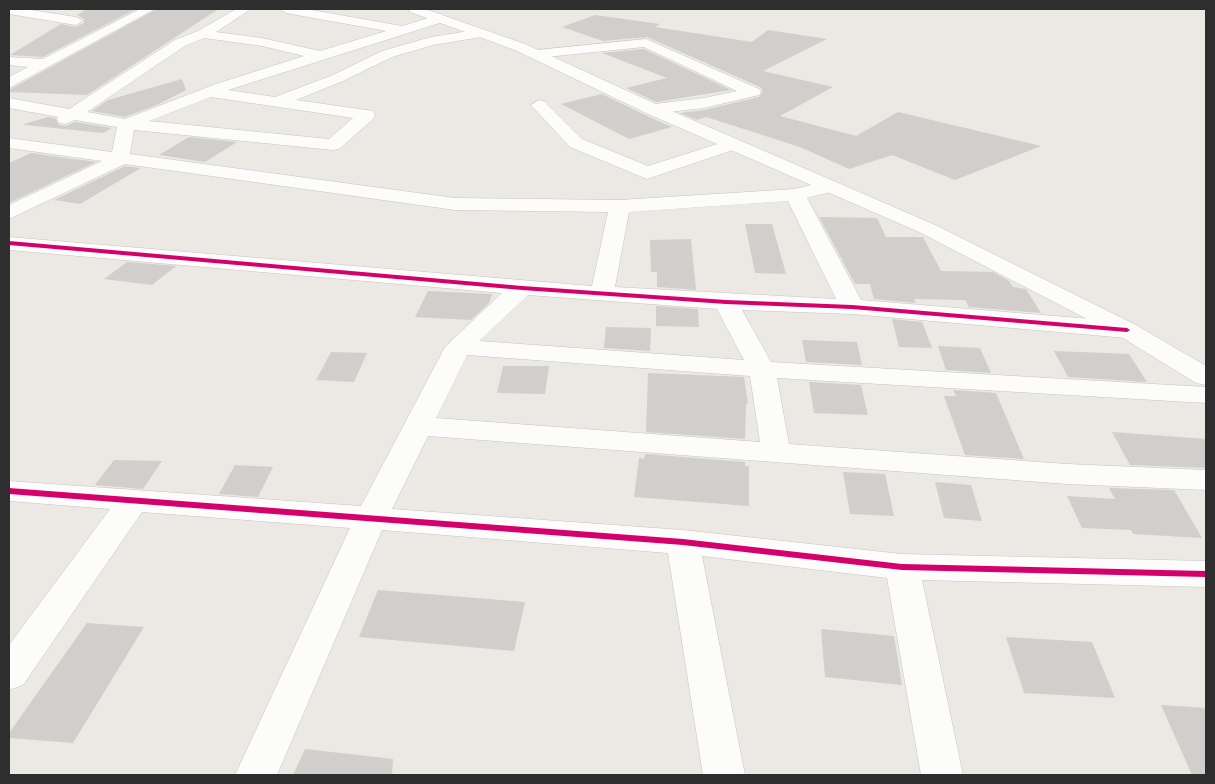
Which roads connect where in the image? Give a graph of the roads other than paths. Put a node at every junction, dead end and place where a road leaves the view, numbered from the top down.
1 (150, 9) edge
2 (244, 9) edge
3 (286, 9) edge
4 (414, 9) edge
5 (9, 10) edge
6 (441, 18) junction
7 (76, 21) dead end
8 (408, 30) junction
9 (482, 33) junction
10 (203, 34) junction
11 (537, 54) junction
12 (322, 56) junction
13 (9, 61) edge
14 (45, 64) junction
15 (9, 83) edge
16 (209, 92) junction
17 (276, 102) junction
18 (9, 103) edge
19 (539, 104) dead end
20 (652, 109) junction
21 (73, 114) junction
22 (126, 124) junction
23 (218, 133) junction
24 (733, 144) junction
25 (11, 145) edge
26 (120, 160) junction
27 (827, 187) junction
28 (795, 196) junction
29 (620, 206) junction
30 (9, 213) edge
31 (9, 243) edge
32 (522, 288) junction
33 (602, 292) junction
34 (726, 302) junction
35 (852, 307) junction
36 (1127, 330) junction
37 (458, 347) junction
38 (762, 369) junction
39 (1206, 377) edge
40 (1206, 395) edge
41 (418, 426) junction
42 (776, 452) junction
43 (1206, 480) edge
44 (9, 491) edge
45 (134, 500) junction
46 (371, 518) junction
47 (683, 542) junction
48 (902, 567) junction
49 (1206, 574) edge
50 (9, 674) edge
51 (256, 775) edge
52 (724, 775) edge
53 (942, 775) edge

1 - 14 street
2 - 10 street
3 - 8 street
4 - 6 street
5 - 7 street
6 - 8 street
6 - 9 street
8 - 12 street
9 - 11 street
9 - 17 street
10 - 12 street
10 - 21 street
11 - 20 street
11 - 20 street
12 - 16 street
13 - 14 street
14 - 15 street
16 - 17 street
16 - 22 street
17 - 23 street
17 - 23 street
18 - 21 street
19 - 24 street
20 - 24 street
21 - 22 street
21 - 25 street
22 - 23 street
22 - 26 street
24 - 27 street
25 - 26 street
26 - 29 street
26 - 30 street
27 - 28 street
27 - 36 street
28 - 29 street
28 - 35 street
29 - 33 street
31 - 32 street
32 - 33 street
32 - 37 street
33 - 34 street
34 - 35 street
34 - 38 street
35 - 36 street
36 - 39 street
37 - 38 street
37 - 41 street
38 - 40 street
38 - 42 street
41 - 42 street
41 - 46 street
42 - 43 street
44 - 45 street
45 - 46 street
45 - 50 street
46 - 47 street
46 - 51 street
47 - 48 street
47 - 52 street
48 - 49 street
48 - 53 street

